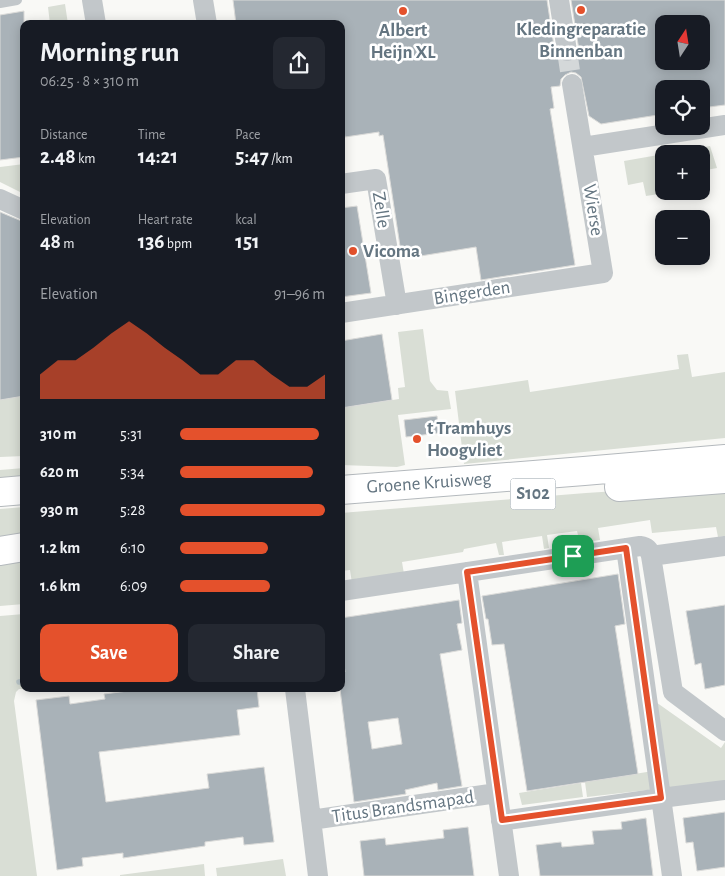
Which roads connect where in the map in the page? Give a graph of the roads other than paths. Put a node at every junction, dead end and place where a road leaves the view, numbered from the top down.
1 (17, 0) edge
2 (92, 0) edge
3 (203, 0) edge
4 (559, 0) edge
5 (0, 3) edge
6 (95, 20) edge
7 (206, 20) edge
8 (567, 52) tunnel mouth
9 (572, 84) tunnel mouth
10 (725, 125) edge
11 (583, 147) junction
12 (345, 183) edge
13 (0, 199) edge
14 (20, 208) edge
15 (603, 273) joint
16 (397, 305) junction
17 (345, 312) edge
18 (725, 458) edge
19 (725, 479) edge
20 (20, 490) edge
21 (345, 490) edge
22 (0, 492) edge
23 (345, 509) edge
24 (725, 546) edge
25 (20, 548) edge
26 (626, 548) junction
27 (0, 551) edge
28 (652, 556) junction
29 (467, 572) junction
30 (345, 590) edge
31 (295, 692) edge
32 (725, 731) edge
33 (725, 790) edge
34 (498, 793) junction
35 (661, 798) junction
36 (311, 820) junction
37 (502, 820) junction
38 (318, 876) edge
39 (509, 876) edge
40 (672, 876) edge

1 - 5 lane
2 - 6 street
3 - 7 street
4 - 8 street
9 - 11 street, Wierse
10 - 11 street
11 - 15 street, Wierse
12 - 16 street, Zelle
13 - 14 street
15 - 16 street, Bingerden
16 - 17 street, Bingerden
18 - 21 main road, Groene Kruisweg / S102
19 - 23 main road, Groene Kruisweg / S102
20 - 22 main road
24 - 28 street
25 - 27 main road
26 - 28 street
26 - 29 street
26 - 35 street
28 - 32 street
29 - 30 street
29 - 34 street
31 - 36 street
33 - 35 street
34 - 36 street, Titus Brandsmapad
34 - 37 street, Titus Brandsmapad
35 - 37 street
35 - 40 street
36 - 38 street
37 - 39 street, Titus Brandsmapad

